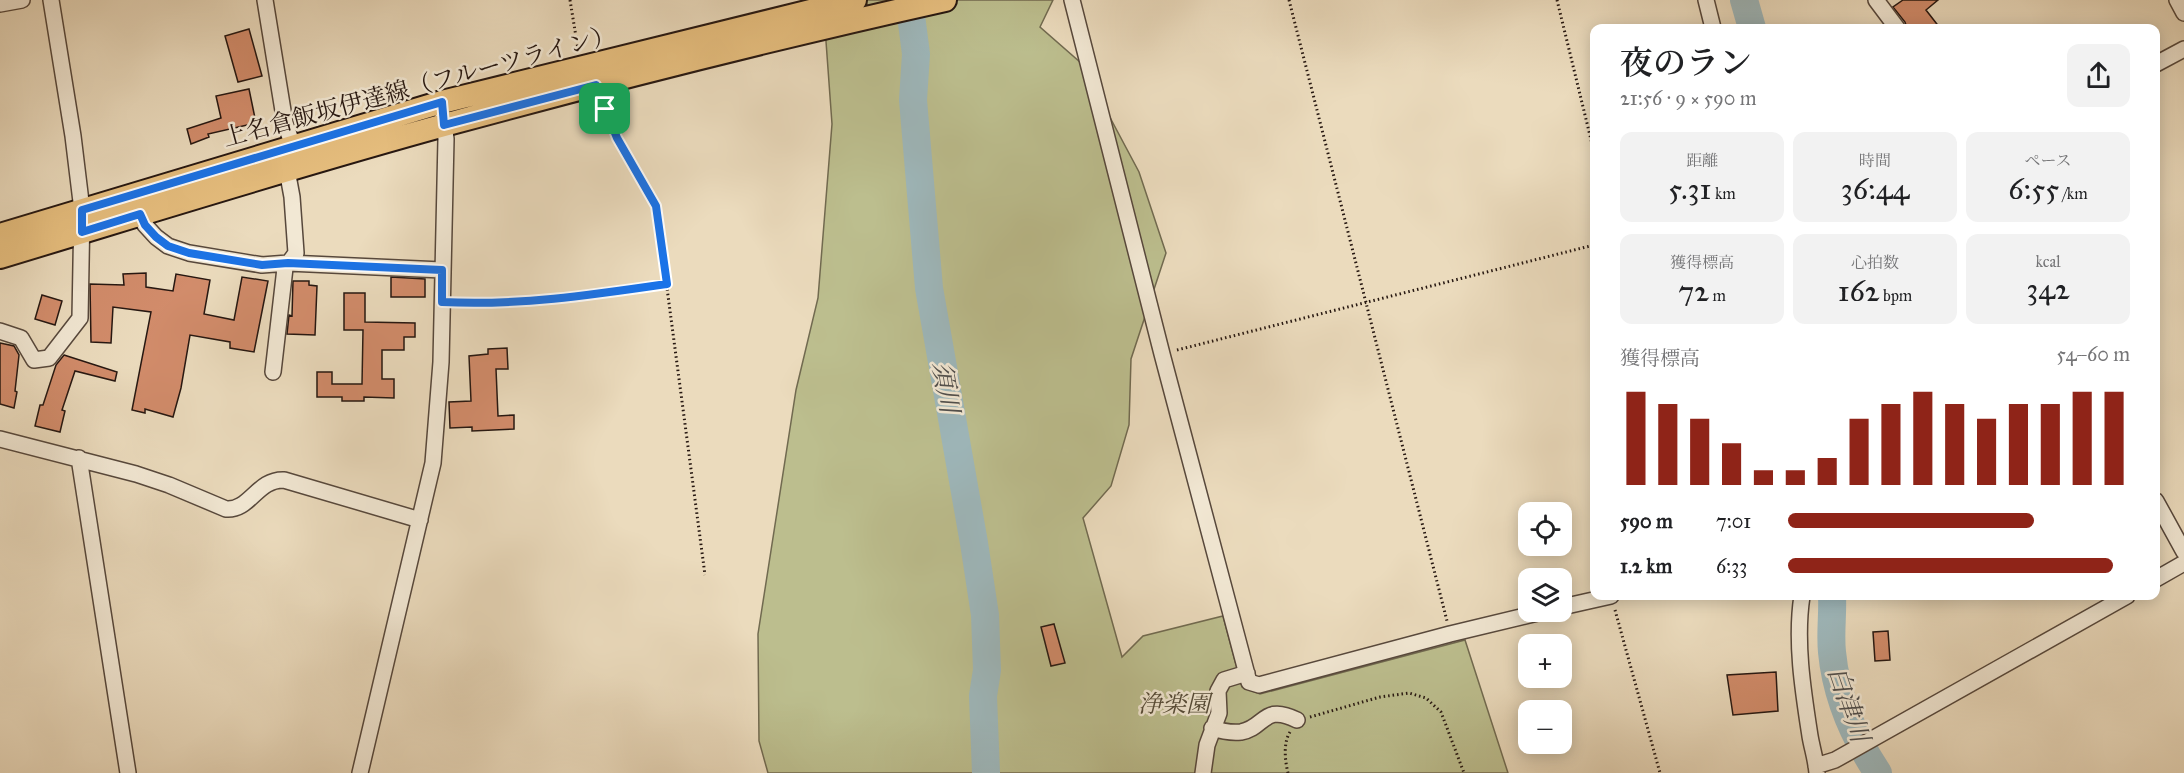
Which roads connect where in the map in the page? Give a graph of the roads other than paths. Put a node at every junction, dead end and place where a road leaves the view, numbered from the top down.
1 (22, 0) edge
2 (51, 0) edge
3 (265, 0) edge
4 (855, 0) edge
5 (945, 0) edge
6 (1072, 0) edge
7 (1706, 0) edge
8 (1876, 0) edge
9 (2177, 0) edge
10 (0, 4) edge
11 (2184, 13) edge
12 (1712, 24) edge
13 (1894, 24) edge
14 (765, 32) junction
15 (2184, 49) edge
16 (2160, 62) edge
17 (442, 102) junction
18 (444, 125) junction
19 (293, 146) junction
20 (287, 170) junction
21 (140, 214) junction
22 (82, 221) junction
23 (0, 235) edge
24 (0, 256) edge
25 (288, 263) junction
26 (442, 270) junction
27 (0, 331) edge
28 (273, 372) dead end
29 (0, 439) edge
30 (79, 458) junction
31 (2160, 508) edge
32 (420, 520) junction
33 (2184, 552) edge
34 (2184, 563) edge
35 (2160, 577) edge
36 (1802, 600) edge
37 (2120, 600) edge
38 (1612, 601) edge
39 (1572, 606) edge
40 (1518, 618) edge
41 (1247, 673) junction
42 (1297, 720) road end
43 (1212, 728) junction
44 (1816, 770) edge
45 (128, 773) edge
46 (360, 773) edge
47 (1203, 773) edge

1 - 10 street
2 - 22 street
3 - 19 street
4 - 14 main road, 上名倉飯坂伊達線（フルーツライン）
5 - 14 main road, 上名倉飯坂伊達線（フルーツライン）
6 - 41 street
7 - 12 street
8 - 13 street
9 - 11 street
14 - 17 main road, 上名倉飯坂伊達線（フルーツライン）
14 - 18 main road, 上名倉飯坂伊達線（フルーツライン）
15 - 16 street
17 - 18 street
17 - 19 main road, 上名倉飯坂伊達線（フルーツライン）
18 - 20 main road, 上名倉飯坂伊達線（フルーツライン）
18 - 26 street
19 - 22 main road, 上名倉飯坂伊達線（フルーツライン）
20 - 21 main road, 上名倉飯坂伊達線（フルーツライン）
20 - 25 street
21 - 22 main road, 上名倉飯坂伊達線（フルーツライン）
21 - 25 street
22 - 23 main road, 上名倉飯坂伊達線（フルーツライン）
22 - 24 main road, 上名倉飯坂伊達線（フルーツライン）
22 - 27 street
25 - 26 street
25 - 28 street
26 - 32 street
29 - 30 street
30 - 32 street
30 - 45 street
31 - 33 street
32 - 46 street
34 - 35 street
36 - 44 street
37 - 44 street
38 - 39 street
40 - 41 street
41 - 43 street
42 - 43 street
43 - 47 street

